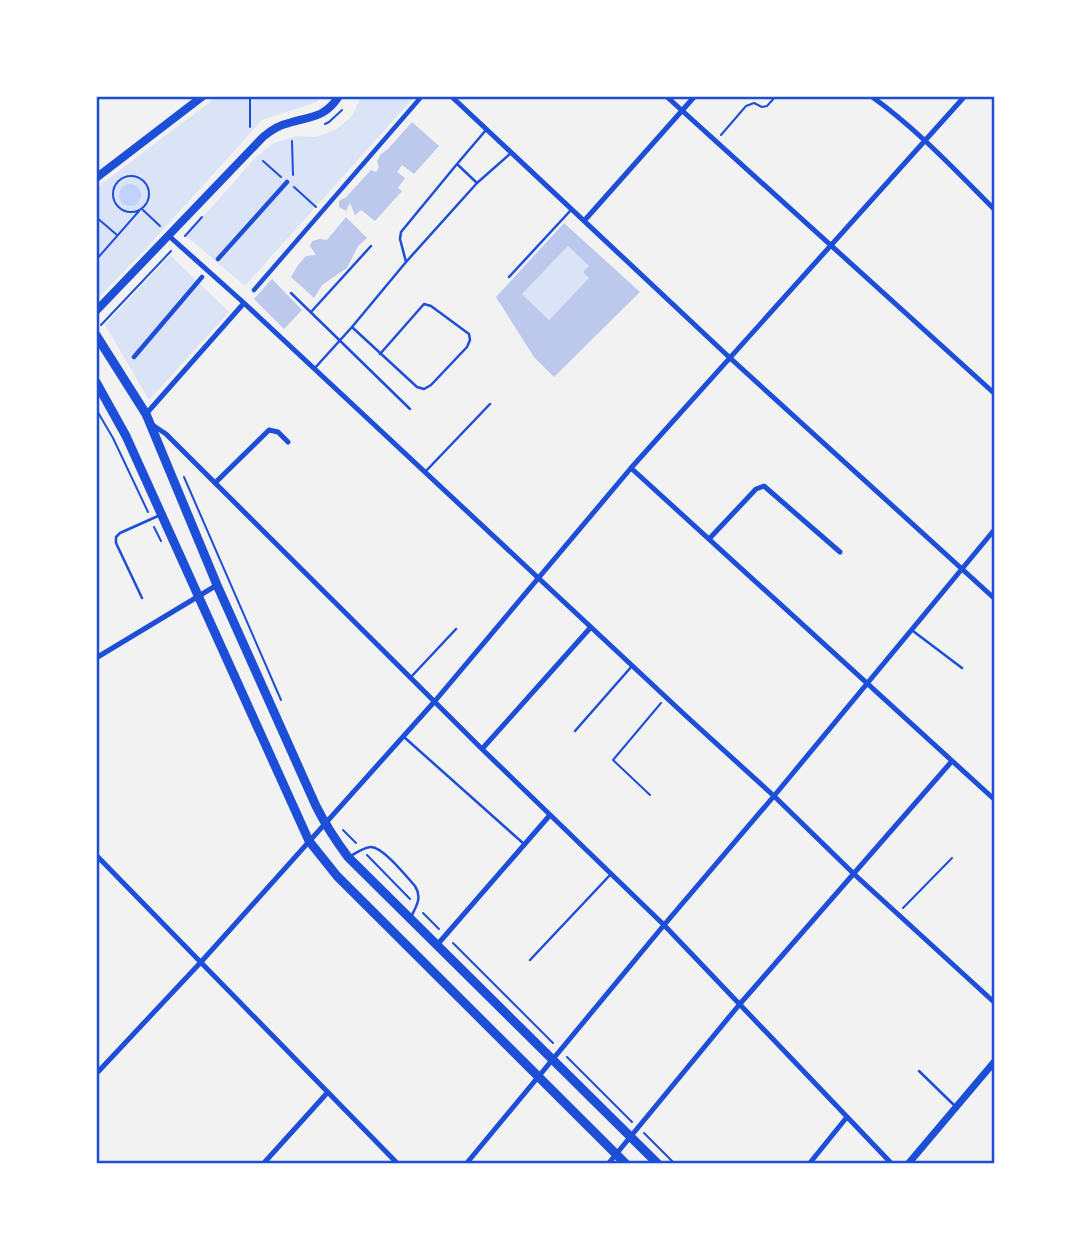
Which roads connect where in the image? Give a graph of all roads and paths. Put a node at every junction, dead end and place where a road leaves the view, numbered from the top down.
1 (204, 96) edge
2 (250, 96) edge
3 (422, 96) edge
4 (451, 96) edge
5 (666, 96) edge
6 (695, 96) edge
7 (776, 96) edge
8 (871, 96) edge
9 (965, 96) edge
10 (339, 97) edge
11 (344, 107) dead end
12 (682, 110) junction
13 (322, 125) dead end
14 (250, 127) dead end
15 (486, 130) junction
16 (925, 140) junction
17 (292, 141) dead end
18 (715, 141) junction
19 (511, 153) junction
20 (457, 164) junction
21 (97, 174) edge
22 (293, 176) dead end
23 (114, 178) dead end
24 (117, 182) junction
25 (287, 182) dead end
26 (477, 183) junction
27 (142, 209) junction
28 (571, 209) junction
29 (995, 210) edge
30 (204, 214) dead end
31 (96, 217) edge
32 (584, 221) junction
33 (160, 226) dead end
34 (117, 236) junction
35 (169, 236) junction
36 (178, 244) junction
37 (831, 245) junction
38 (372, 246) dead end
39 (218, 259) dead end
40 (96, 260) edge
41 (406, 262) junction
42 (202, 277) dead end
43 (509, 277) dead end
44 (254, 290) dead end
45 (291, 293) dead end
46 (244, 303) junction
47 (96, 311) edge
48 (311, 312) junction
49 (352, 327) junction
50 (97, 332) edge
51 (340, 341) junction
52 (380, 354) junction
53 (134, 357) dead end
54 (729, 358) junction
55 (314, 369) junction
56 (96, 382) edge
57 (995, 394) edge
58 (490, 404) dead end
59 (410, 409) dead end
60 (148, 419) junction
61 (288, 442) dead end
62 (631, 468) junction
63 (182, 472) dead end
64 (425, 472) junction
65 (215, 483) junction
66 (162, 515) junction
67 (995, 528) edge
68 (709, 539) junction
69 (840, 552) dead end
70 (961, 569) junction
71 (539, 578) junction
72 (217, 585) junction
73 (198, 596) junction
74 (142, 598) dead end
75 (995, 599) edge
76 (591, 627) junction
77 (456, 629) dead end
78 (911, 629) junction
79 (96, 658) edge
80 (632, 666) junction
81 (962, 668) dead end
82 (411, 677) junction
83 (866, 682) junction
84 (666, 697) junction
85 (281, 701) dead end
86 (435, 701) junction
87 (575, 731) dead end
88 (403, 736) junction
89 (482, 749) junction
90 (952, 761) junction
91 (650, 795) dead end
92 (774, 796) junction
93 (995, 800) edge
94 (550, 815) junction
95 (328, 820) junction
96 (309, 841) junction
97 (524, 844) junction
98 (362, 850) junction
99 (96, 855) edge
100 (348, 857) junction
101 (952, 858) dead end
102 (611, 874) junction
103 (854, 874) junction
104 (417, 906) junction
105 (897, 914) junction
106 (411, 918) junction
107 (664, 925) junction
108 (445, 935) junction
109 (437, 945) junction
110 (530, 960) dead end
111 (201, 962) junction
112 (995, 1003) edge
113 (739, 1005) junction
114 (560, 1050) junction
115 (552, 1059) junction
116 (995, 1061) edge
117 (919, 1071) dead end
118 (96, 1074) edge
119 (538, 1076) junction
120 (328, 1092) junction
121 (956, 1107) junction
122 (847, 1117) junction
123 (638, 1128) junction
124 (631, 1136) junction
125 (616, 1154) junction
126 (263, 1164) edge
127 (398, 1164) edge
128 (466, 1164) edge
129 (608, 1164) edge
130 (626, 1164) edge
131 (658, 1164) edge
132 (675, 1164) edge
133 (809, 1164) edge
134 (892, 1164) edge
135 (908, 1164) edge

1 - 21 main road
2 - 14 path
3 - 44 street
4 - 15 street
5 - 12 street
6 - 12 street
7 - 18 path
8 - 16 street
9 - 16 street
10 - 35 main road
11 - 13 path
12 - 18 street
12 - 32 street
15 - 19 street
15 - 20 lane
16 - 29 street
16 - 37 street
17 - 22 path
18 - 37 street
19 - 26 lane
19 - 28 street
20 - 26 lane
20 - 41 lane
23 - 24 path
24 - 27 path
24 - 27 path
25 - 39 street
26 - 41 lane
27 - 33 path
27 - 34 path
28 - 32 street
28 - 43 lane
30 - 36 path
31 - 34 path
32 - 54 street
34 - 40 path
35 - 36 street
35 - 47 main road
36 - 46 street
36 - 50 path
37 - 54 street
37 - 57 street
38 - 48 lane
41 - 49 lane
42 - 53 street
45 - 48 lane
46 - 55 street
46 - 60 street
48 - 51 lane
49 - 51 lane
49 - 52 lane
50 - 60 main road
51 - 55 lane
51 - 59 lane
52 - 52 lane
54 - 62 street
54 - 70 street
55 - 64 street
56 - 66 main road
58 - 64 lane
60 - 65 street
60 - 72 main road
61 - 65 street
62 - 68 street
62 - 71 street
63 - 85 path
64 - 71 street
65 - 82 street
66 - 73 main road
66 - 74 lane
67 - 70 street
68 - 69 street
68 - 83 street
70 - 75 street
70 - 78 street
71 - 76 street
71 - 86 street
72 - 73 street
72 - 95 main road
73 - 79 street
73 - 96 main road
76 - 80 street
76 - 89 street
77 - 82 lane
78 - 81 lane
78 - 83 street
80 - 84 street
80 - 87 lane
82 - 86 street
83 - 90 street
83 - 92 street
84 - 91 path
84 - 92 street
86 - 88 street
86 - 89 street
88 - 95 street
88 - 97 lane
89 - 94 street
90 - 93 street
90 - 103 street
92 - 103 street
92 - 107 street
94 - 97 street
94 - 102 street
95 - 96 street
95 - 98 path
95 - 100 main road
96 - 111 street
96 - 119 main road
97 - 108 street
98 - 100 lane
98 - 104 path
98 - 104 lane
99 - 111 street
100 - 106 main road
101 - 105 path
102 - 107 street
102 - 110 lane
103 - 105 street
103 - 113 street
104 - 106 lane
104 - 108 path
105 - 112 street
106 - 109 main road
107 - 113 street
107 - 114 street
108 - 109 street
108 - 114 path
109 - 115 main road
111 - 118 street
111 - 120 street
113 - 122 street
113 - 123 street
114 - 115 street
114 - 123 path
115 - 119 street
115 - 124 main road
116 - 121 street
117 - 121 lane
119 - 125 main road
119 - 128 street
120 - 126 street
120 - 127 street
121 - 135 street
122 - 133 street
122 - 134 street
123 - 124 street
123 - 132 path
124 - 125 street
124 - 131 main road
125 - 129 street
125 - 130 main road

